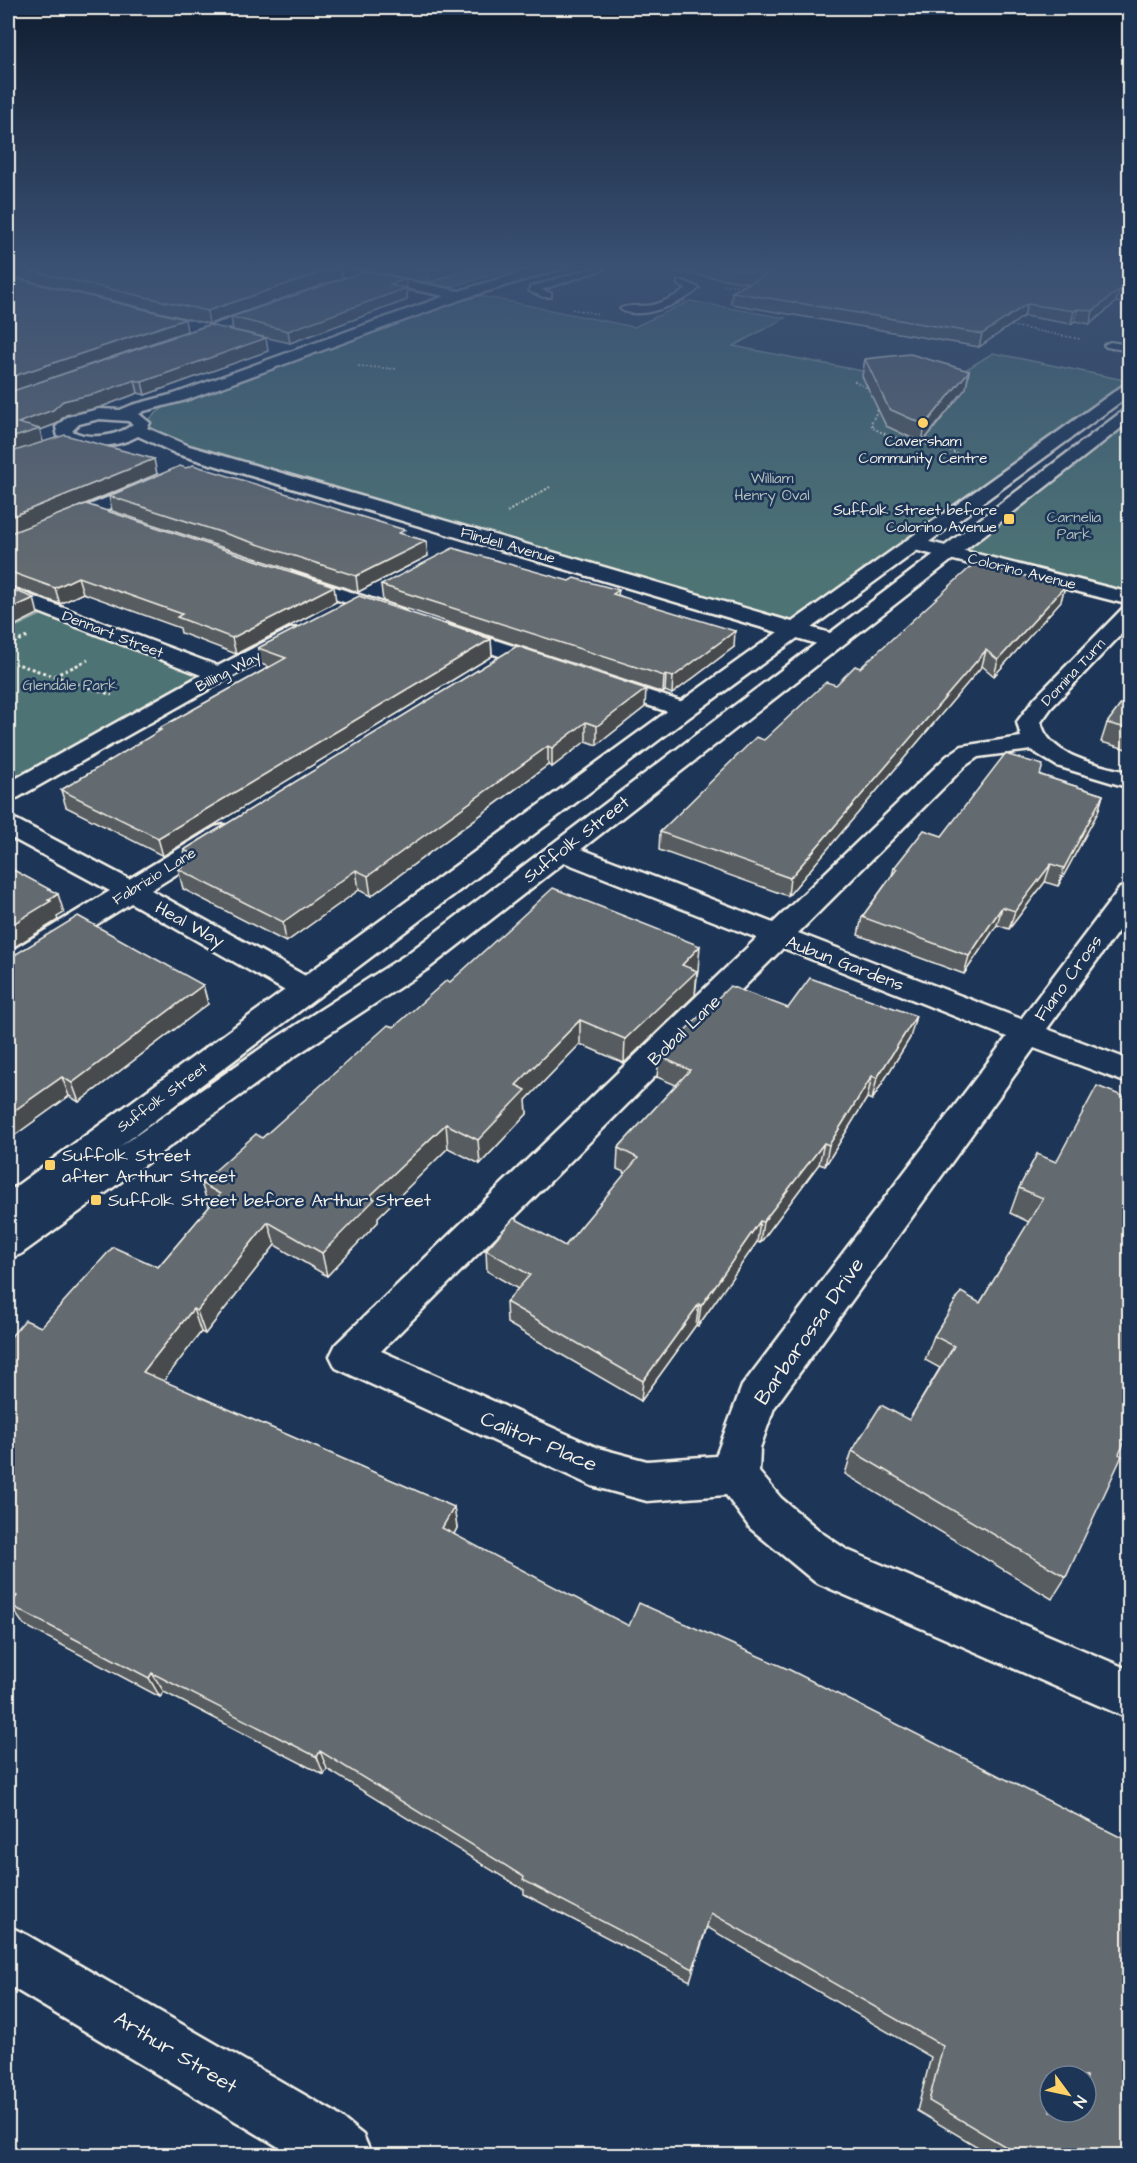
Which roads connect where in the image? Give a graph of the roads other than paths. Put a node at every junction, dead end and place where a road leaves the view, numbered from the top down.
1 (267, 365) edge
2 (1130, 387) edge
3 (180, 397) junction
4 (1130, 413) edge
5 (49, 414) edge
6 (125, 414) junction
7 (140, 427) junction
8 (60, 430) junction
9 (97, 440) junction
10 (183, 450) junction
11 (213, 459) junction
12 (88, 511) junction
13 (111, 519) edge
14 (483, 537) junction
15 (914, 544) junction
16 (8, 545) edge
17 (947, 552) junction
18 (452, 554) edge
19 (271, 571) edge
20 (392, 585) edge
21 (8, 593) edge
22 (1130, 599) edge
23 (362, 601) junction
24 (1130, 612) edge
25 (796, 630) junction
26 (832, 641) junction
27 (514, 654) junction
28 (484, 672) edge
29 (219, 674) junction
30 (684, 710) junction
31 (1036, 742) junction
32 (1130, 781) edge
33 (8, 793) edge
34 (242, 822) edge
35 (8, 826) edge
36 (561, 851) junction
37 (131, 891) junction
38 (1130, 894) edge
39 (778, 937) junction
40 (8, 966) edge
41 (307, 990) junction
42 (1027, 1034) junction
43 (1130, 1073) edge
44 (8, 1211) edge
45 (8, 1244) edge
46 (350, 1356) joint
47 (737, 1474) junction
48 (1130, 1695) edge
49 (8, 1954) edge
50 (342, 2156) edge

1 - 3 street
2 - 15 street, Suffolk Street
3 - 6 street
3 - 7 street
4 - 17 street, Suffolk Street
5 - 8 street
6 - 7 street, Flindell Avenue
6 - 8 street
7 - 9 street
7 - 10 street, Flindell Avenue
8 - 9 street
9 - 10 street, Flindell Avenue
10 - 11 street, Flindell Avenue
11 - 12 street
11 - 14 street, Flindell Avenue
12 - 13 street
12 - 16 street
14 - 18 street
14 - 25 street, Flindell Avenue
15 - 17 street, Colorino Avenue
15 - 25 street, Suffolk Street
17 - 22 street, Colorino Avenue
17 - 26 street, Suffolk Street
19 - 23 street
20 - 23 street, Billing Way
21 - 29 street, Dennart Street
23 - 27 street
23 - 29 street, Billing Way
24 - 31 street, Domina Turn
25 - 26 street, Flindell Avenue
25 - 30 street, Suffolk Street
26 - 36 street, Suffolk Street
27 - 28 street
27 - 30 street
29 - 33 street, Billing Way
30 - 41 street, Suffolk Street
31 - 32 street
31 - 39 street, Bobal Lane
34 - 37 street, Fabrizio Lane
35 - 37 street, Heal Way
36 - 39 street, Aubun Gardens
36 - 45 street, Suffolk Street
37 - 40 street, Fabrizio Lane
37 - 41 street, Heal Way
38 - 42 street, Fiano Cross
39 - 42 street, Aubun Gardens
39 - 46 street, Bobal Lane
41 - 44 street, Suffolk Street
42 - 43 street, Aubun Gardens
42 - 47 street, Barbarossa Drive
46 - 47 street, Calitor Place
47 - 48 street
49 - 50 street, Arthur Street

